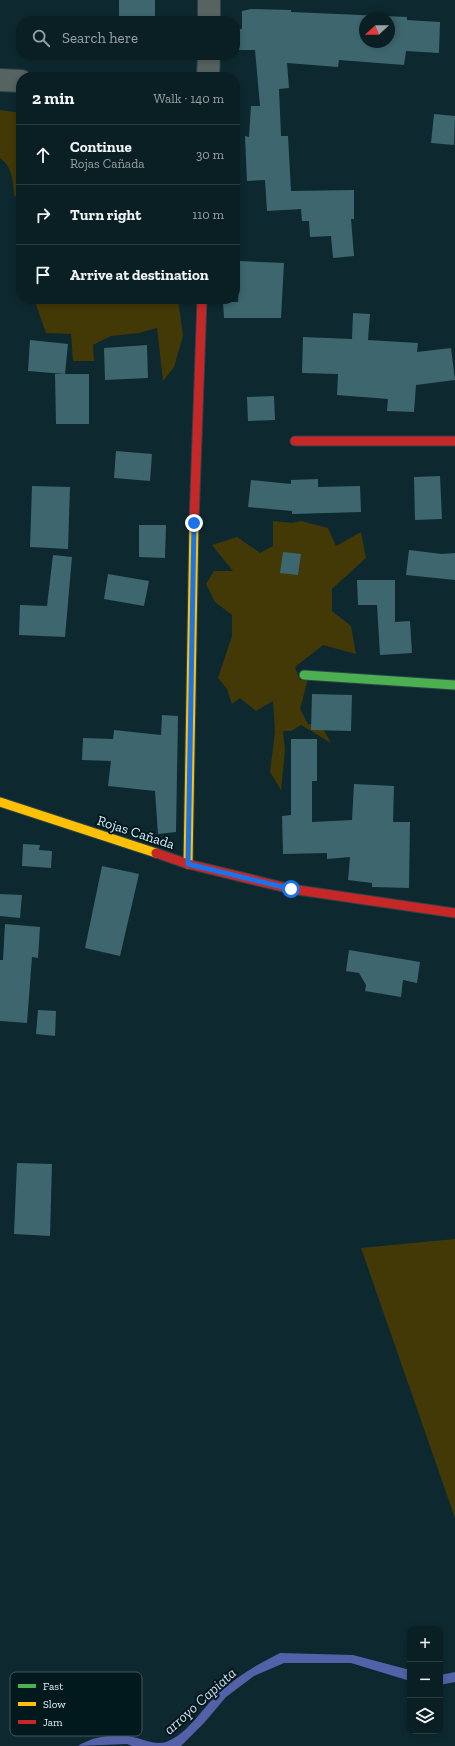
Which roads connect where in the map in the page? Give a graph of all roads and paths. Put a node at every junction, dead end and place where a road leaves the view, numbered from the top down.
1 (209, 0) edge
2 (209, 16) edge
3 (209, 60) edge
4 (208, 72) edge
5 (0, 80) edge
6 (16, 81) edge
7 (202, 304) edge
8 (295, 441) dead end
9 (455, 441) edge
10 (304, 675) dead end
11 (455, 685) edge
12 (0, 802) edge
13 (188, 864) junction
14 (455, 913) edge

1 - 2 street
3 - 4 street
5 - 6 street
7 - 13 street
8 - 9 street
10 - 11 street
12 - 13 street, Rojas Cañada
13 - 14 street, Rojas Cañada

